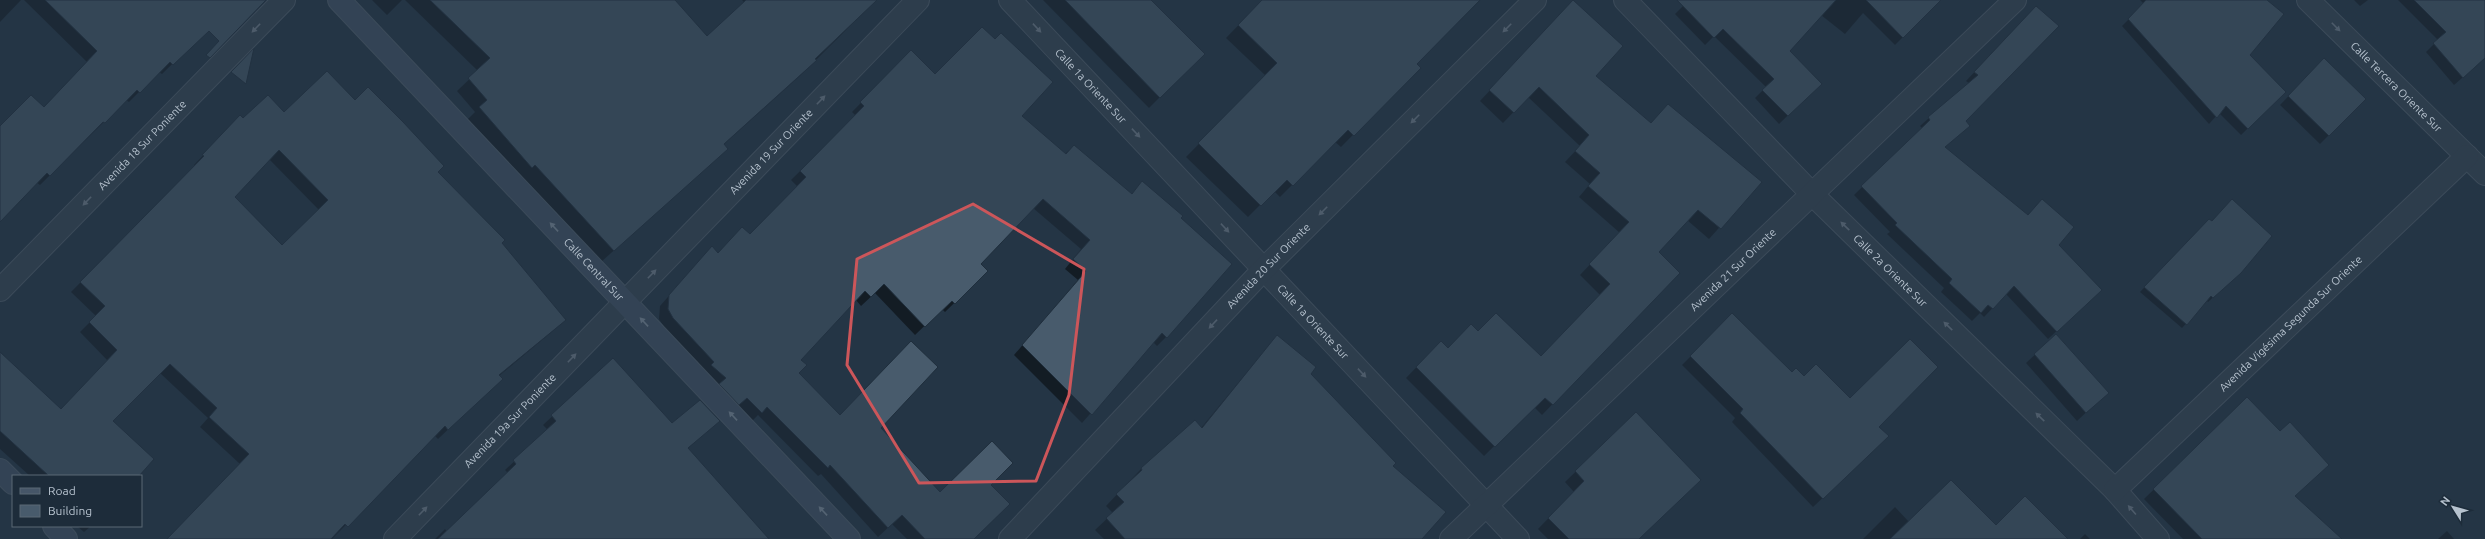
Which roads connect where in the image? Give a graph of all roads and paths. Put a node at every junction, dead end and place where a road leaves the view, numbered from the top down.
1 (284, 0) edge
2 (339, 0) edge
3 (918, 0) edge
4 (1010, 0) edge
5 (1535, 0) edge
6 (1625, 0) edge
7 (2015, 0) edge
8 (2308, 0) edge
9 (2467, 156) junction
10 (2485, 174) edge
11 (1812, 194) junction
12 (1264, 269) junction
13 (0, 290) edge
14 (625, 302) junction
15 (0, 470) edge
16 (12, 482) edge
17 (2115, 490) junction
18 (1486, 505) junction
19 (55, 527) edge
20 (66, 539) edge
21 (395, 539) edge
22 (849, 539) edge
23 (1010, 539) edge
24 (1451, 539) edge
25 (1518, 539) edge
26 (2158, 539) edge

1 -> 13 street, Avenida 18 Sur Poniente
14 -> 2 street, Calle Central Sur
14 -> 3 street, Avenida 19 Sur Oriente
4 -> 12 street, Calle 1a Oriente Sur
5 -> 12 street, Avenida 20 Sur Oriente
6 - 11 street, Calle 2a Oriente Sur
7 - 11 street, Avenida 21 Sur Oriente
8 -> 9 street, Calle Tercera Oriente Sur
9 - 10 street, Calle Tercera Oriente Sur
9 - 17 street, Avenida Vigésima Segunda Sur Oriente
17 -> 11 street, Calle 2a Oriente Sur
11 - 18 street, Avenida 21 Sur Oriente
12 -> 18 street, Calle 1a Oriente Sur
12 -> 23 street, Avenida 20 Sur Oriente
21 -> 14 street, Avenida 19a Sur Poniente
22 -> 14 street, Calle Central Sur
15 - 16 street
26 -> 17 street, Calle 2a Oriente Sur
18 - 24 street, Avenida 21 Sur Oriente
18 - 25 street, Calle 1a Oriente Sur
19 - 20 street

